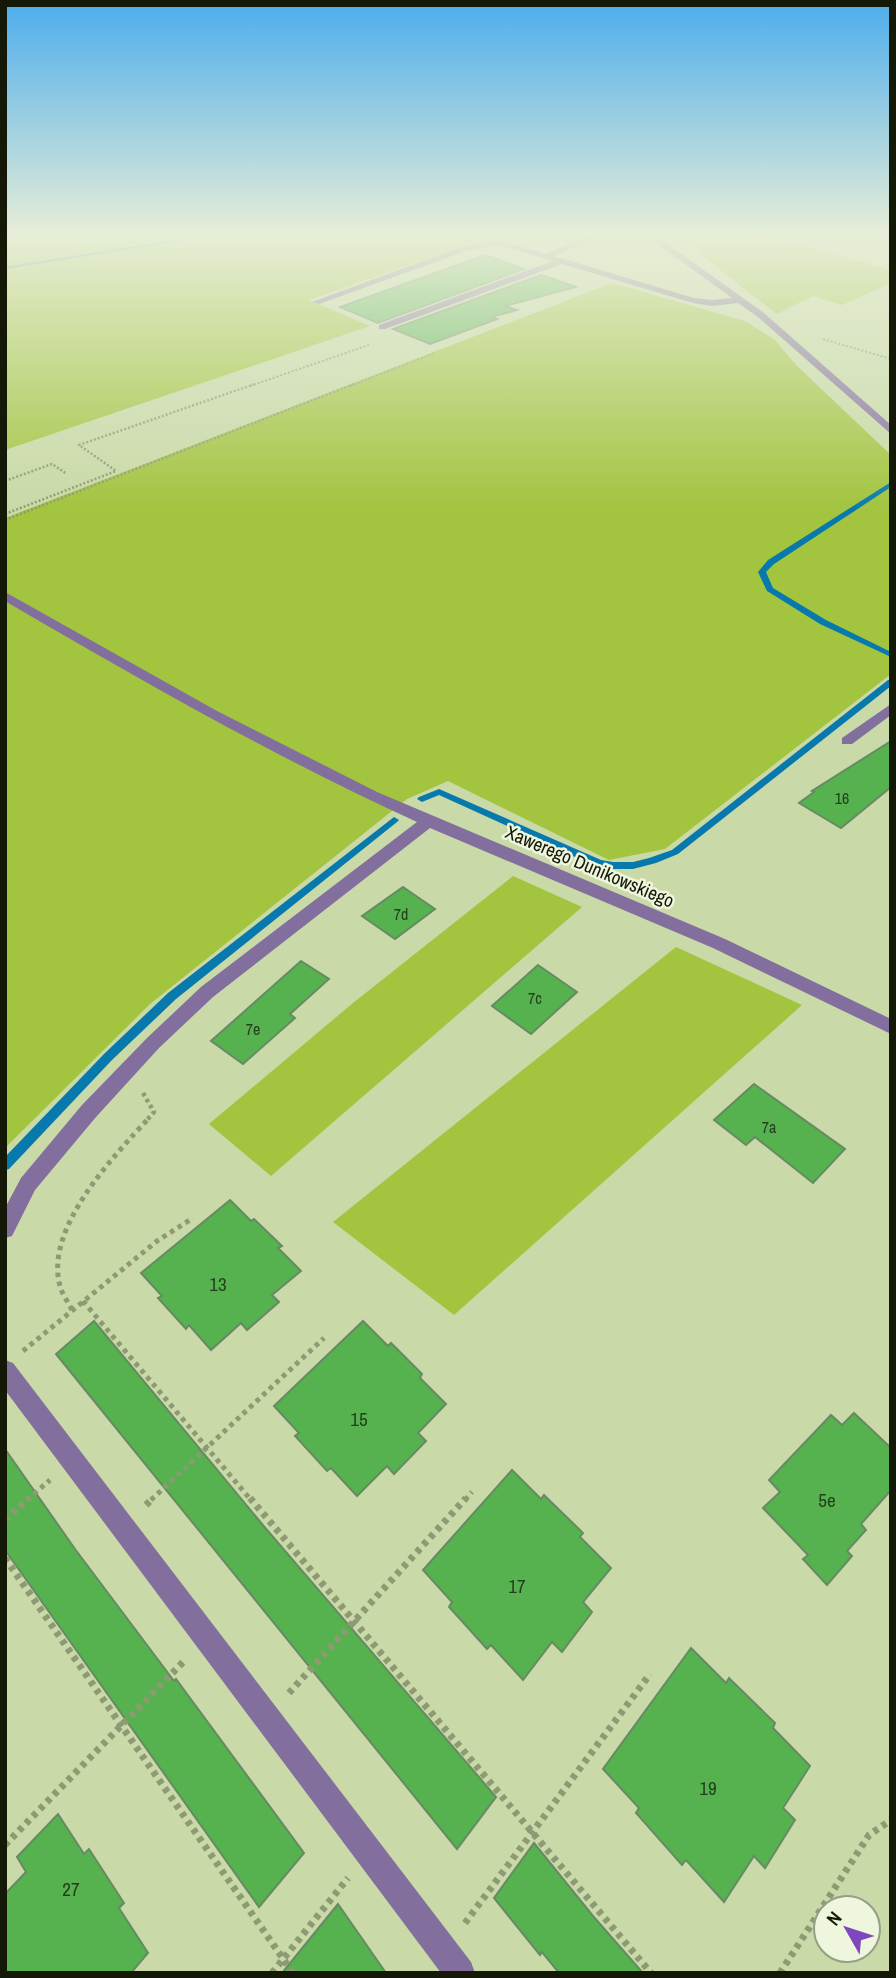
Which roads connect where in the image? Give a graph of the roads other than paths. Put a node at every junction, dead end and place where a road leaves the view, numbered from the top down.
1 (387, 325) edge
2 (772, 325) edge
3 (382, 327) dead end
4 (891, 431) edge
5 (5, 596) edge
6 (891, 708) edge
7 (847, 741) dead end
8 (428, 821) junction
9 (891, 1027) edge
10 (5, 1229) edge
11 (10, 1364) edge
12 (452, 1962) edge

1 - 3 street
2 - 4 street
5 - 8 street, Xawerego Dunikowskiego
6 - 7 street
8 - 9 street, Xawerego Dunikowskiego
8 - 10 street
11 - 12 street

